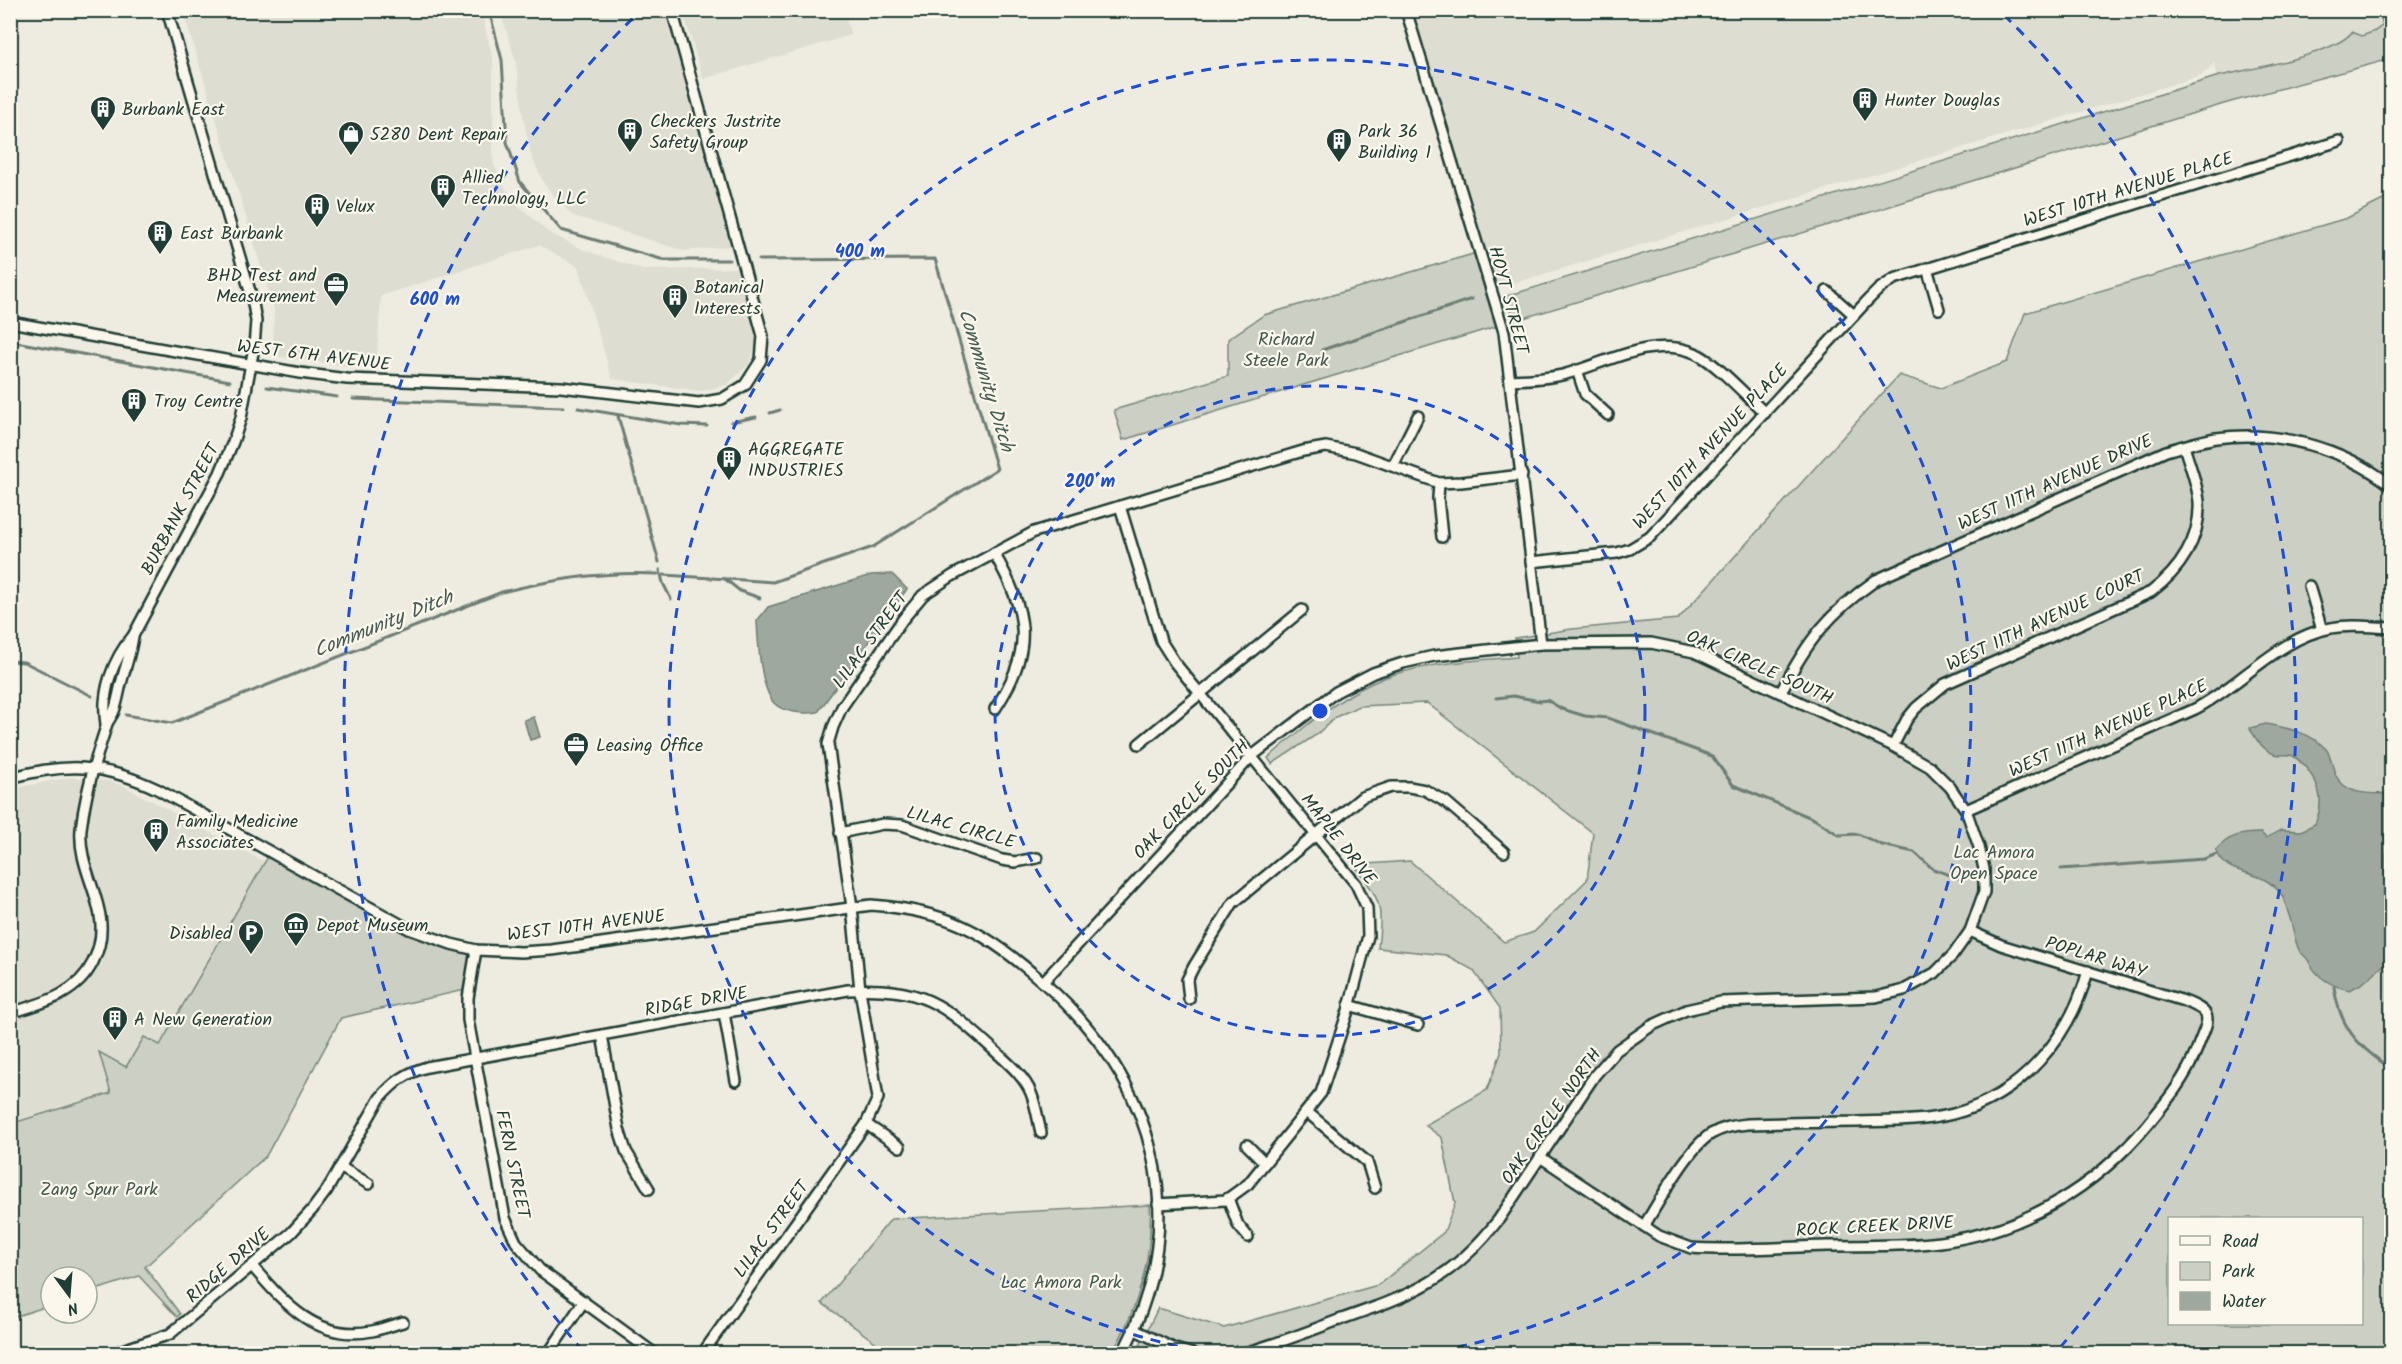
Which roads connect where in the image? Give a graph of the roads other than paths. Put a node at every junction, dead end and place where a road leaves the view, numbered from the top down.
1 (167, 10) edge
2 (672, 10) edge
3 (1406, 10) edge
4 (2339, 141) dead end
5 (1927, 268) junction
6 (1827, 291) dead end
7 (1939, 309) dead end
8 (1854, 315) junction
9 (10, 322) edge
10 (250, 365) junction
11 (1577, 370) junction
12 (1511, 380) junction
13 (1765, 413) junction
14 (1608, 415) dead end
15 (1418, 416) dead end
16 (2184, 446) junction
17 (1393, 466) junction
18 (1522, 475) junction
19 (1439, 483) junction
20 (2391, 486) edge
21 (1120, 506) junction
22 (1442, 537) dead end
23 (994, 553) junction
24 (1532, 562) junction
25 (2309, 586) dead end
26 (1302, 610) dead end
27 (2391, 628) edge
28 (2322, 630) junction
29 (1541, 644) junction
30 (1781, 692) junction
31 (1201, 694) junction
32 (995, 709) dead end
33 (1139, 744) dead end
34 (1893, 746) junction
35 (1252, 756) junction
36 (95, 768) junction
37 (10, 778) edge
38 (1966, 810) junction
39 (840, 833) junction
40 (1316, 834) junction
41 (1504, 852) dead end
42 (1037, 858) dead end
43 (852, 907) junction
44 (1970, 931) junction
45 (476, 950) junction
46 (2088, 971) junction
47 (1043, 982) junction
48 (860, 990) junction
49 (1189, 999) dead end
50 (1349, 1005) junction
51 (10, 1013) edge
52 (723, 1013) junction
53 (2207, 1017) joint
54 (1418, 1026) dead end
55 (602, 1035) junction
56 (475, 1058) junction
57 (736, 1081) dead end
58 (1307, 1112) junction
59 (866, 1124) junction
60 (1041, 1133) dead end
61 (1247, 1145) dead end
62 (900, 1147) dead end
63 (1540, 1157) junction
64 (1265, 1163) junction
65 (340, 1167) junction
66 (369, 1184) dead end
67 (1375, 1188) dead end
68 (649, 1189) dead end
69 (1228, 1198) junction
70 (1158, 1204) junction
71 (1644, 1226) junction
72 (1248, 1237) dead end
73 (252, 1266) junction
74 (584, 1301) junction
75 (403, 1322) dead end
76 (1133, 1329) junction
77 (111, 1353) edge
78 (548, 1353) edge
79 (655, 1353) edge
80 (702, 1353) edge
81 (1122, 1353) edge
82 (1193, 1353) edge
83 (1241, 1353) edge

1 - 10 street, BURBANK STREET
2 - 10 street, WEST 6TH AVENUE
3 - 12 street, HOYT STREET
4 - 5 street, WEST 10TH AVENUE PLACE
5 - 7 street
5 - 8 street, WEST 10TH AVENUE PLACE
6 - 8 street
8 - 13 street, WEST 10TH AVENUE PLACE
9 - 10 street, WEST 6TH AVENUE
10 - 36 street, BURBANK STREET
11 - 12 street
11 - 13 street
11 - 14 street
12 - 18 street, HOYT STREET
13 - 24 street, WEST 10TH AVENUE PLACE
15 - 17 street
16 - 20 street, WEST 11TH AVENUE DRIVE
16 - 30 street, WEST 11TH AVENUE DRIVE
16 - 34 street, WEST 11TH AVENUE COURT
17 - 19 street, LILAC STREET
17 - 21 street, LILAC STREET
18 - 19 street, LILAC STREET
18 - 24 street, HOYT STREET
19 - 22 street
21 - 23 street, LILAC STREET
21 - 31 street, MAPLE DRIVE
23 - 32 street
23 - 39 street, LILAC STREET
24 - 29 street, HOYT STREET
25 - 28 street
26 - 31 street
27 - 28 street, WEST 11TH AVENUE PLACE
28 - 38 street, WEST 11TH AVENUE PLACE
29 - 30 street, OAK CIRCLE SOUTH
29 - 35 street, OAK CIRCLE SOUTH
30 - 34 street, OAK CIRCLE SOUTH
31 - 33 street
31 - 35 street, MAPLE DRIVE
34 - 38 street, OAK CIRCLE SOUTH
35 - 40 street, MAPLE DRIVE
35 - 47 street, OAK CIRCLE SOUTH
36 - 37 street, WEST 10TH AVENUE
36 - 45 street, WEST 10TH AVENUE
36 - 51 street, BURBANK STREET
38 - 44 street, OAK CIRCLE SOUTH
39 - 42 street, LILAC CIRCLE
39 - 43 street, LILAC STREET
40 - 41 street
40 - 49 street
40 - 50 street, MAPLE DRIVE
43 - 45 street, WEST 10TH AVENUE
43 - 47 street, WEST 10TH AVENUE
43 - 48 street, LILAC STREET
44 - 46 street, POPLAR WAY
44 - 63 street, OAK CIRCLE NORTH
45 - 56 street, FERN STREET
46 - 53 street, POPLAR WAY
46 - 71 street
47 - 70 street, WEST 10TH AVENUE
48 - 52 street, RIDGE DRIVE
48 - 59 street, LILAC STREET
48 - 60 street, RIDGE DRIVE
50 - 54 street
50 - 58 street, MAPLE DRIVE
52 - 55 street, RIDGE DRIVE
52 - 57 street
53 - 71 street, ROCK CREEK DRIVE
55 - 56 street, RIDGE DRIVE
55 - 68 street
56 - 65 street, RIDGE DRIVE
56 - 74 street, FERN STREET
58 - 64 street, MAPLE DRIVE
58 - 67 street
59 - 62 street
59 - 80 street, LILAC STREET
61 - 64 street
63 - 71 street, ROCK CREEK DRIVE
63 - 83 street, OAK CIRCLE NORTH
64 - 69 street, MAPLE DRIVE
65 - 66 street
65 - 73 street, RIDGE DRIVE
69 - 70 street
69 - 72 street
70 - 76 street, WEST 10TH AVENUE
73 - 75 street
73 - 77 street, RIDGE DRIVE
74 - 78 street
74 - 79 street, FERN STREET
76 - 81 street, WEST 10TH AVENUE
76 - 82 street

